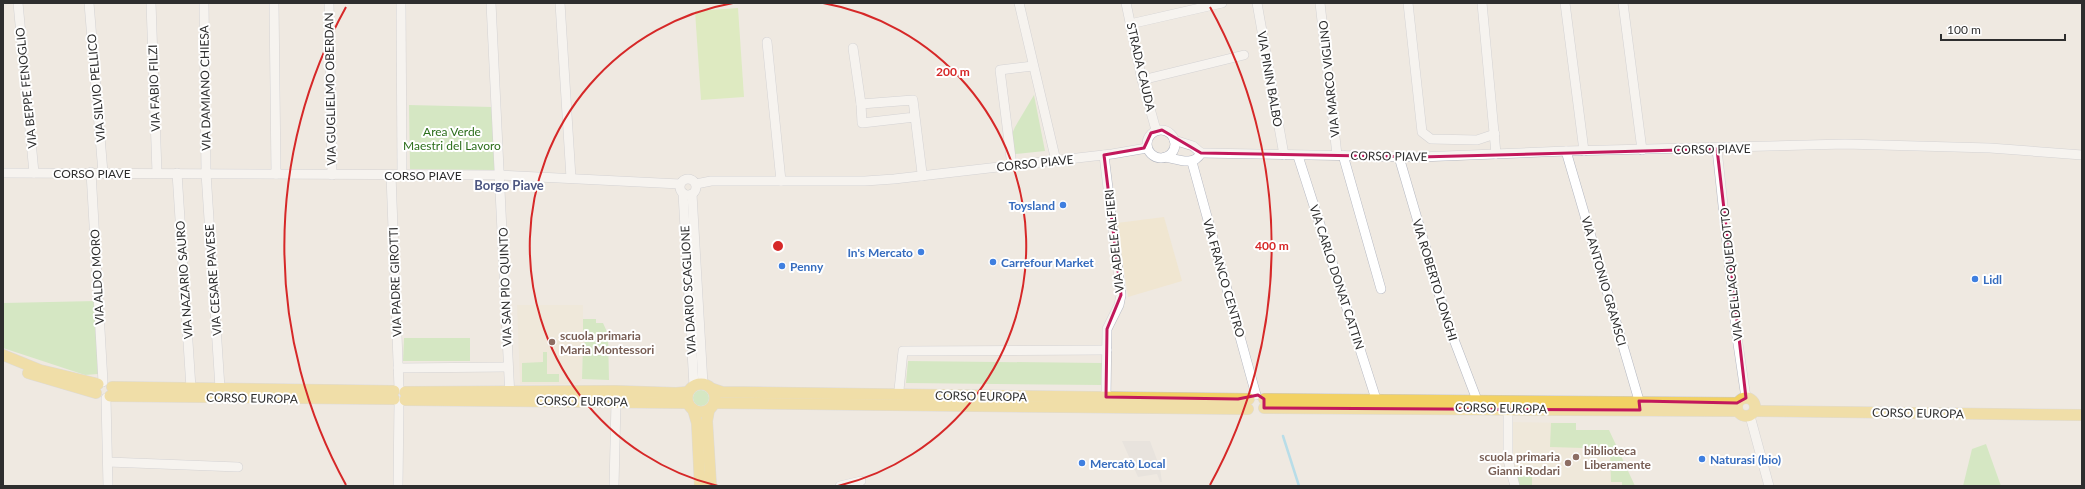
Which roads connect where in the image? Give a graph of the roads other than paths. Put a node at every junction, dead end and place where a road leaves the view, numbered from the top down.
1 (18, 3) edge
2 (89, 3) edge
3 (151, 3) edge
4 (204, 3) edge
5 (274, 3) edge
6 (328, 3) edge
7 (401, 3) edge
8 (491, 3) edge
9 (560, 3) edge
10 (1019, 3) edge
11 (1126, 3) edge
12 (1222, 3) edge
13 (1257, 3) edge
14 (1320, 3) edge
15 (1408, 3) edge
16 (1482, 3) edge
17 (1565, 3) edge
18 (1623, 3) edge
19 (1130, 24) junction
20 (767, 42) dead end
21 (853, 48) dead end
22 (1244, 55) dead end
23 (1033, 66) junction
24 (1142, 80) junction
25 (861, 104) junction
26 (915, 117) junction
27 (1156, 130) junction
28 (1495, 134) junction
29 (1174, 140) junction
30 (1147, 148) junction
31 (1717, 149) junction
32 (1642, 150) junction
33 (1566, 151) junction
34 (1584, 151) junction
35 (1201, 153) junction
36 (1496, 154) junction
37 (1104, 155) junction
38 (1284, 155) junction
39 (1340, 155) junction
40 (2082, 155) edge
41 (1298, 156) junction
42 (1165, 157) junction
43 (1400, 157) junction
44 (1056, 161) junction
45 (1192, 162) junction
46 (1012, 166) junction
47 (91, 172) junction
48 (3, 173) edge
49 (34, 173) junction
50 (102, 173) junction
51 (157, 173) junction
52 (177, 173) junction
53 (206, 173) junction
54 (276, 174) junction
55 (332, 175) junction
56 (389, 175) junction
57 (402, 175) junction
58 (500, 175) junction
59 (922, 176) junction
60 (571, 178) junction
61 (781, 181) junction
62 (696, 184) junction
63 (685, 191) junction
64 (1381, 289) dead end
65 (1106, 350) junction
66 (3, 355) edge
67 (3, 363) edge
68 (508, 367) junction
69 (398, 368) junction
70 (190, 388) junction
71 (220, 388) junction
72 (713, 389) junction
73 (104, 390) junction
74 (899, 390) dead end
75 (399, 395) junction
76 (510, 395) junction
77 (693, 395) junction
78 (1106, 397) junction
79 (1376, 399) junction
80 (1477, 400) junction
81 (616, 402) junction
82 (1256, 402) junction
83 (712, 406) junction
84 (1640, 406) junction
85 (1747, 407) junction
86 (1508, 408) junction
87 (2077, 408) edge
88 (2082, 415) edge
89 (108, 462) junction
90 (238, 467) dead end
91 (861, 481) dead end
92 (108, 486) edge
93 (398, 486) edge
94 (614, 486) edge
95 (700, 486) edge
96 (711, 486) edge
97 (840, 486) edge
98 (1515, 486) edge
99 (1769, 486) edge

1 - 49 street, VIA BEPPE FENOGLIO
2 - 50 street, VIA SILVIO PELLICO
3 - 51 street, VIA FABIO FILZI
4 - 53 street, VIA DAMIANO CHIESA
5 - 54 street
6 - 55 street, VIA GUGLIELMO OBERDAN
7 - 57 street
8 - 58 street, VIA SAN PIO QUINTO
9 - 60 street
10 - 23 street
11 - 19 street, STRADA CAUDA
12 - 19 street
13 - 38 street, VIA PININ BALBO
14 - 39 street, VIA MARCO VIGLINO
15 - 28 street
16 - 28 street
17 - 34 street
18 - 32 street
19 - 24 street, STRADA CAUDA
20 - 61 street
21 - 25 street
22 - 24 street
23 - 44 street
23 - 46 street
24 - 27 street, STRADA CAUDA
25 - 26 street
25 - 26 street
26 - 59 street
27 - 29 street
27 - 30 street
28 - 36 street
29 - 35 street
29 - 42 street
30 - 37 street, CORSO PIAVE
30 - 42 street
31 - 32 street, CORSO PIAVE
31 - 40 street, CORSO PIAVE
31 - 85 street, VIA DELL'ACQUEDOTTO
32 - 34 street, CORSO PIAVE
33 - 34 street, CORSO PIAVE
33 - 36 street, CORSO PIAVE
33 - 84 street, VIA ANTONIO GRAMSCI
35 - 38 street, CORSO PIAVE
35 - 45 street
36 - 43 street, CORSO PIAVE
37 - 44 street, CORSO PIAVE
37 - 65 street, VIA ADELE ALFIERI
38 - 41 street, CORSO PIAVE
39 - 41 street, CORSO PIAVE
39 - 43 street, CORSO PIAVE
39 - 64 street, CORSO PIAVE
41 - 79 street, VIA CARLO DONAT CATTIN
42 - 45 street
43 - 80 street, VIA ROBERTO LONGHI
44 - 46 street, CORSO PIAVE
45 - 82 street, VIA FRANCO CENTRO
46 - 59 street, CORSO PIAVE
47 - 49 street, CORSO PIAVE
47 - 50 street, CORSO PIAVE
47 - 73 street, VIA ALDO MORO
48 - 49 street, CORSO PIAVE
50 - 51 street, CORSO PIAVE
51 - 52 street, CORSO PIAVE
52 - 53 street, CORSO PIAVE
52 - 70 street, VIA NAZARIO SAURO
53 - 54 street, CORSO PIAVE
53 - 71 street, VIA CESARE PAVESE
54 - 55 street, CORSO PIAVE
55 - 56 street, CORSO PIAVE
56 - 57 street, CORSO PIAVE
56 - 69 street, VIA PADRE GIROTTI
57 - 58 street, CORSO PIAVE
58 - 60 street, CORSO PIAVE
58 - 68 street, VIA SAN PIO QUINTO
59 - 61 street, CORSO PIAVE
60 - 63 street, CORSO PIAVE
61 - 62 street, CORSO PIAVE
62 - 63 street
62 - 63 street, CORSO PIAVE
63 - 77 street, VIA DARIO SCAGLIONE
65 - 74 street
65 - 78 street, VIA ADELE ALFIERI
66 - 73 main road, CORSO EUROPA
67 - 73 main road, CORSO EUROPA
68 - 69 street
68 - 76 street, VIA SAN PIO QUINTO
69 - 75 street, VIA PADRE GIROTTI
70 - 71 main road, CORSO EUROPA
70 - 73 main road, CORSO EUROPA
71 - 75 main road, CORSO EUROPA
72 - 77 main road, CORSO EUROPA
72 - 78 main road, CORSO EUROPA
72 - 83 main road
73 - 75 main road, CORSO EUROPA
73 - 89 street, VIA ALDO MORO
75 - 76 main road, CORSO EUROPA
75 - 93 street, VIA PADRE GIROTTI
76 - 77 main road, CORSO EUROPA
76 - 81 main road, CORSO EUROPA
77 - 81 main road, CORSO EUROPA
77 - 83 main road, CORSO EUROPA
77 - 95 main road, VIA DARIO SCAGLIONE
78 - 82 main road, CORSO EUROPA
79 - 80 main road, CORSO EUROPA
79 - 82 main road, CORSO EUROPA
80 - 84 main road, CORSO EUROPA
81 - 94 street
82 - 83 main road, CORSO EUROPA
82 - 86 main road, CORSO EUROPA
83 - 96 main road
84 - 85 main road, CORSO EUROPA
84 - 86 main road, CORSO EUROPA
85 - 87 main road, CORSO EUROPA
85 - 88 main road, CORSO EUROPA
85 - 99 street, VIA DELL'ACQUEDOTTO
86 - 98 street
89 - 90 street
89 - 92 street, VIA ALDO MORO
91 - 97 street

